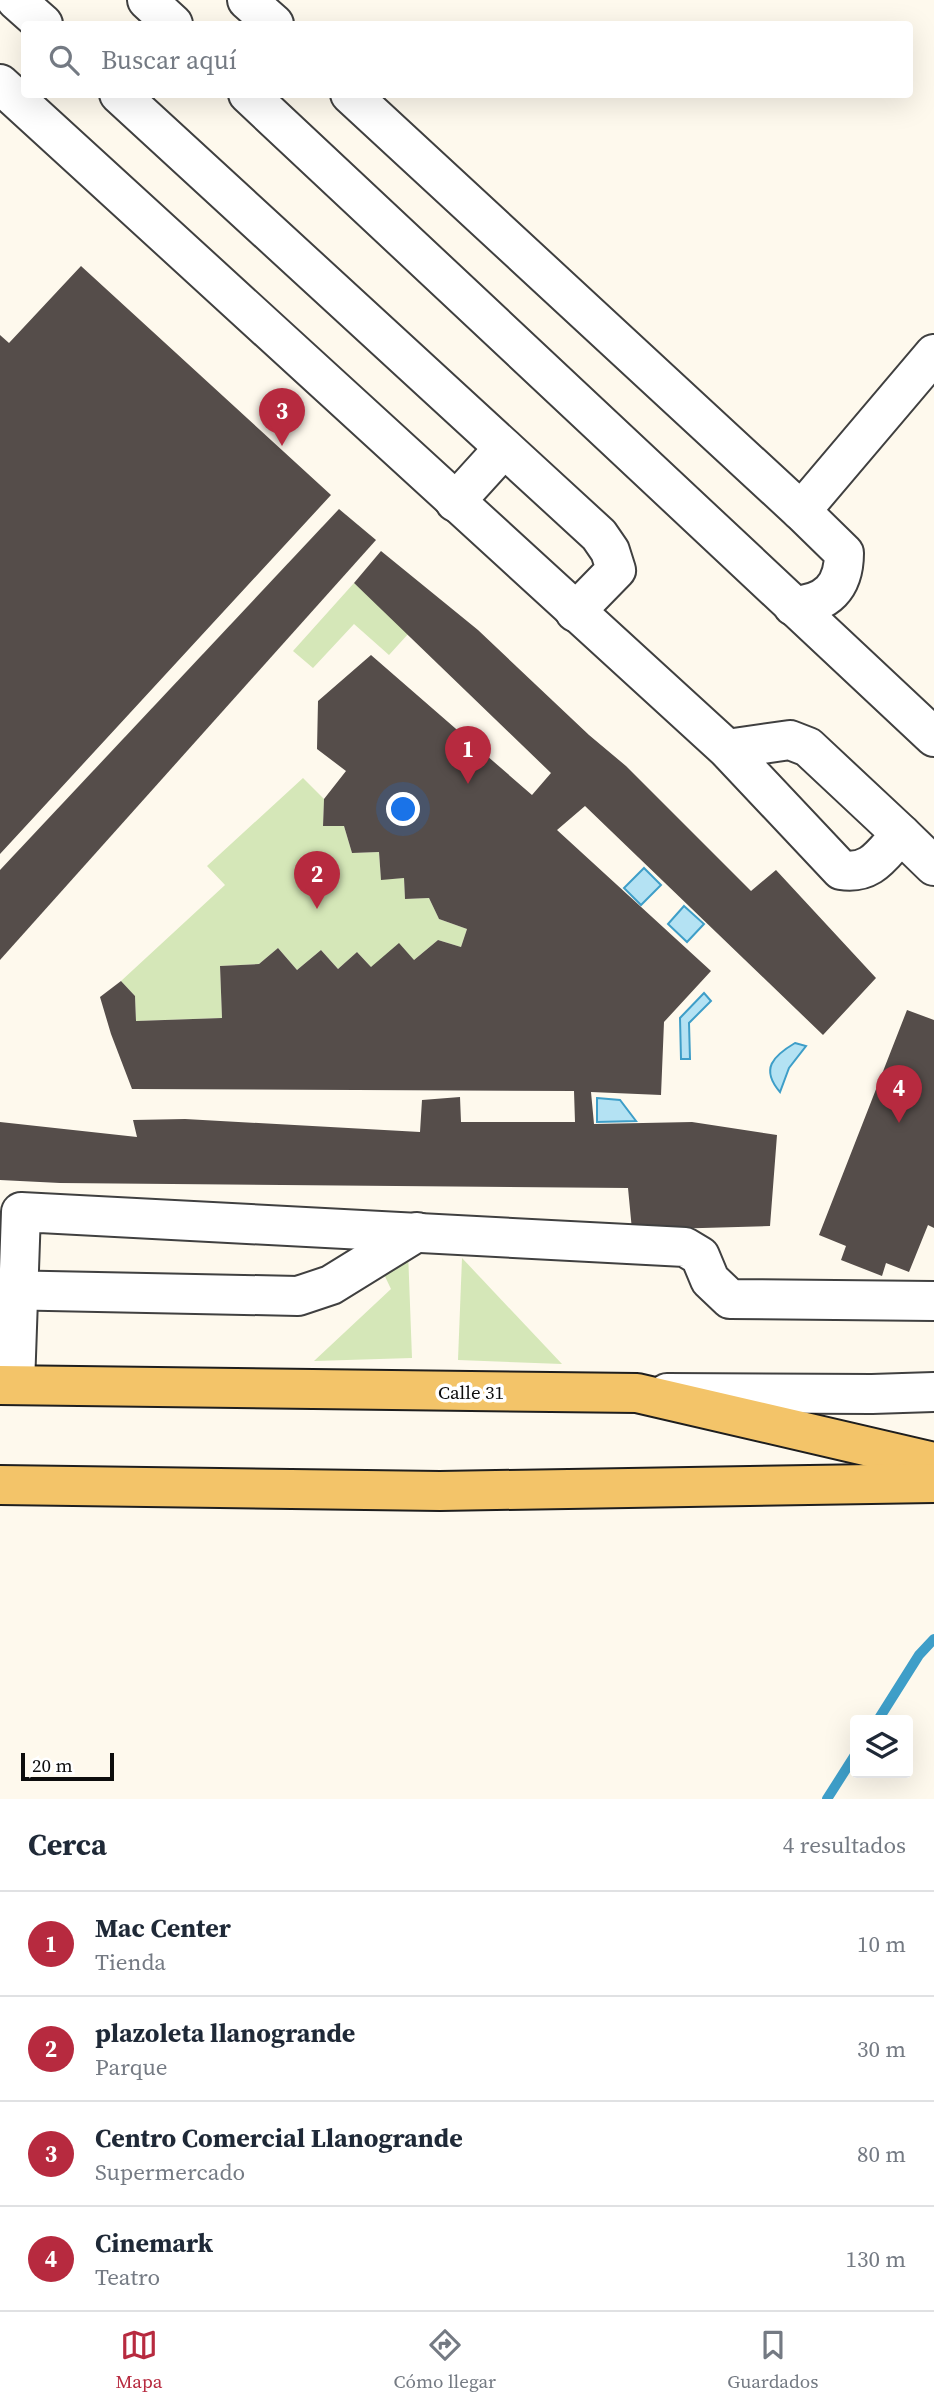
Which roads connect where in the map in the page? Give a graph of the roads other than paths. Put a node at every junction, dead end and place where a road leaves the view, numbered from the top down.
1 (16, 0) edge
2 (147, 0) edge
3 (247, 0) edge
4 (40, 21) edge
5 (170, 21) edge
6 (271, 21) edge
7 (0, 84) edge
8 (123, 98) edge
9 (252, 98) edge
10 (354, 98) edge
11 (934, 354) edge
12 (505, 449) junction
13 (455, 502) junction
14 (801, 511) junction
15 (793, 606) junction
16 (576, 612) junction
17 (934, 737) edge
18 (727, 749) junction
19 (901, 834) junction
20 (934, 866) edge
21 (417, 1232) junction
22 (9, 1290) edge
23 (934, 1301) edge
24 (8, 1385) edge
25 (934, 1392) edge
26 (637, 1393) junction
27 (934, 1462) edge
28 (934, 1483) edge
29 (0, 1485) edge

1 - 4 street
2 - 5 street
3 - 6 street
7 - 13 street
8 - 12 street
9 - 15 street
10 - 14 street
11 - 14 street
12 - 13 street
12 - 16 street
13 - 16 street
14 - 15 street
15 - 17 street
16 - 18 street
18 - 19 street
18 - 19 street
19 - 20 street
21 - 22 street
21 - 22 street
21 - 23 street
22 - 24 street
24 - 26 main road, Calle 31
25 - 26 street
26 - 27 main road, Calle 31
28 - 29 main road

